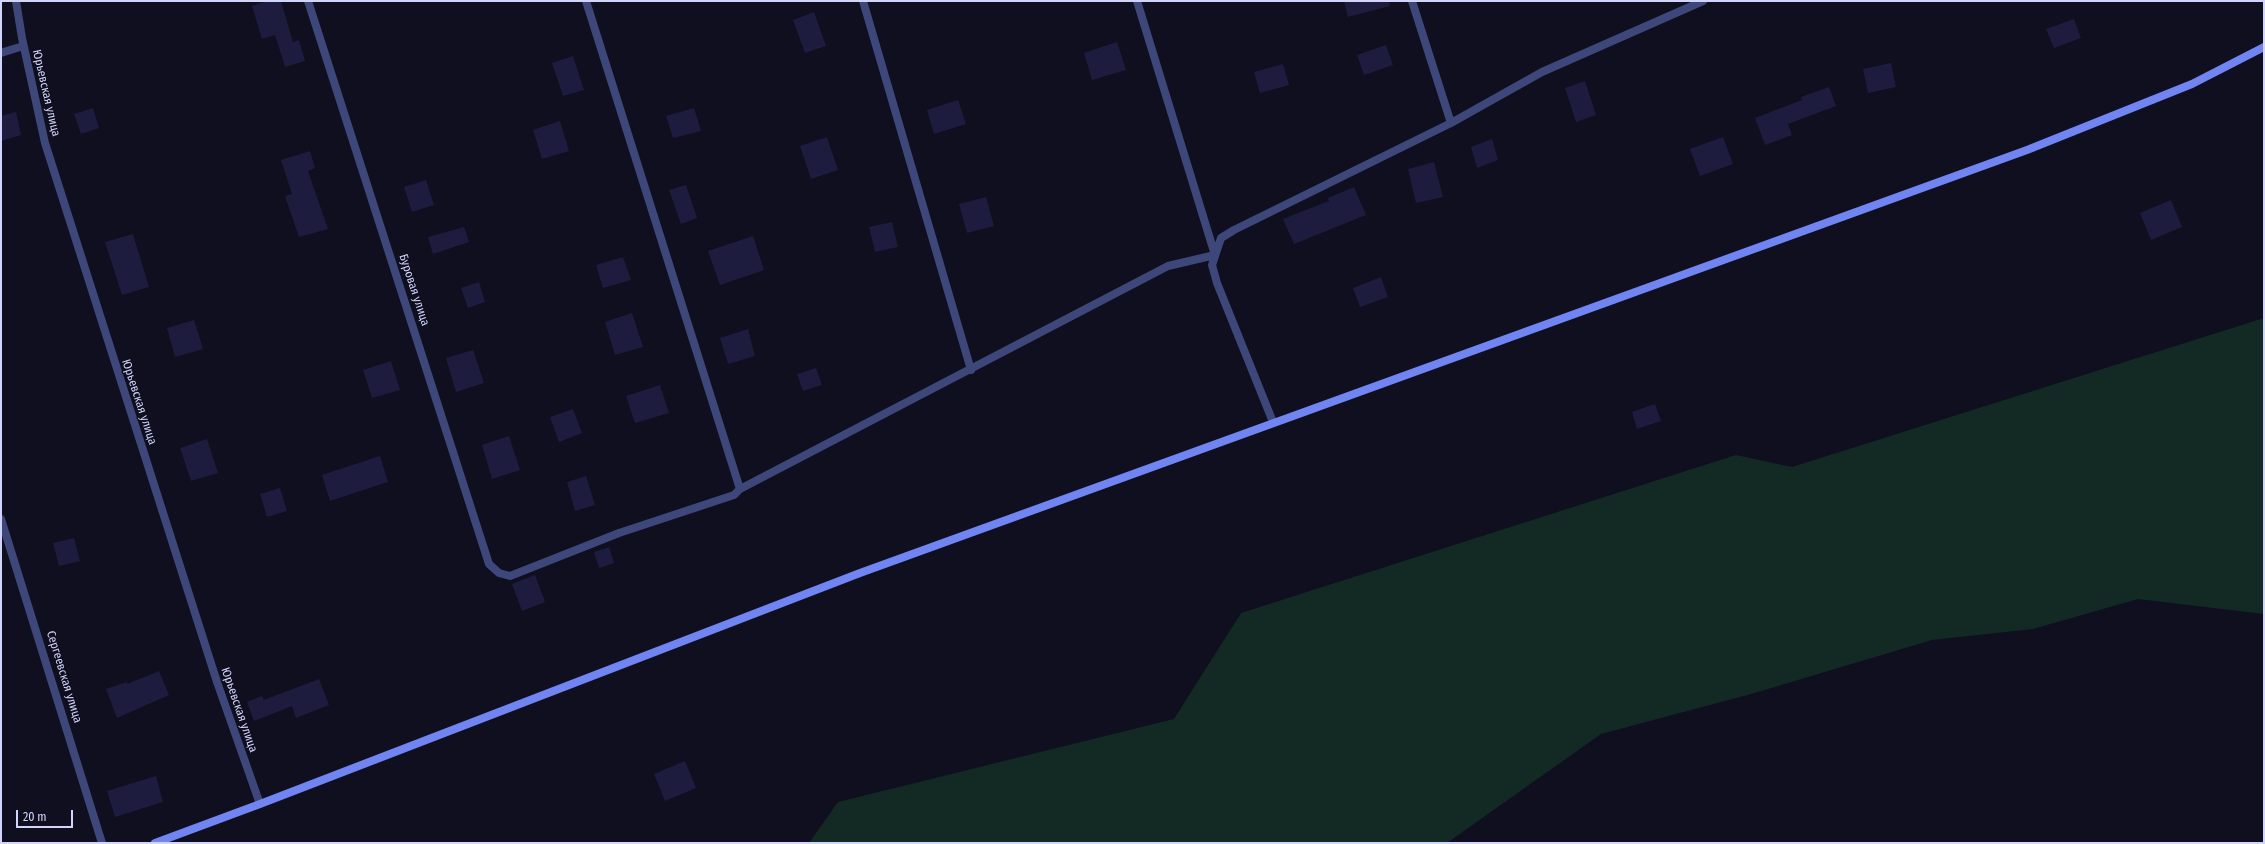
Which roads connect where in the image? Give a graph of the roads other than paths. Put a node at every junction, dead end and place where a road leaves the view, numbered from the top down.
1 (16, 1) edge
2 (308, 1) edge
3 (586, 1) edge
4 (863, 1) edge
5 (1137, 1) edge
6 (1412, 1) edge
7 (1704, 1) edge
8 (1689, 4) edge
9 (23, 46) junction
10 (2264, 47) edge
11 (1, 53) edge
12 (1451, 123) junction
13 (1215, 255) junction
14 (971, 370) junction
15 (1273, 422) junction
16 (740, 489) junction
17 (1, 519) edge
18 (260, 804) junction
19 (102, 843) edge
20 (155, 843) edge

1 - 9 street, Юрьевская улица
2 - 16 street, Буровая улица
3 - 16 street
4 - 14 street
5 - 13 street
6 - 12 street
7 - 8 street
8 - 12 street
9 - 11 street
9 - 18 street, Юрьевская улица
10 - 15 main road
12 - 13 street
13 - 14 street
13 - 15 street
14 - 16 street
15 - 18 main road
17 - 19 street, Сергеевская улица
18 - 20 main road

